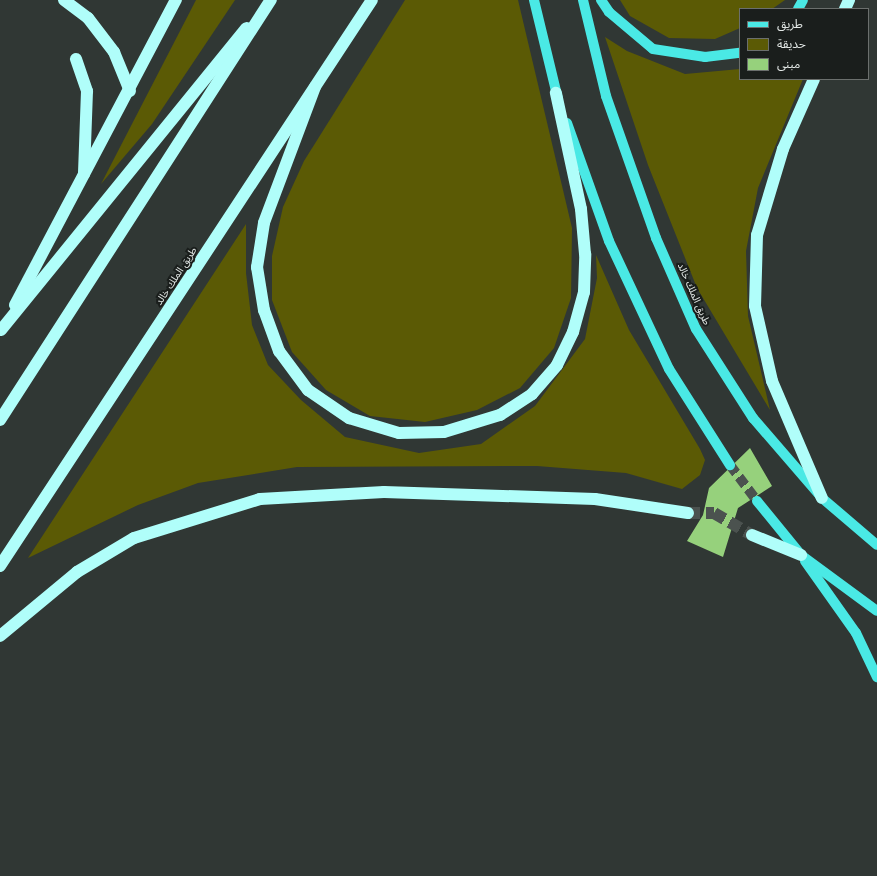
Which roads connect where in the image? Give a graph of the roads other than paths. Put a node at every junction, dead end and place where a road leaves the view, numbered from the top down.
1 (64, 0) edge
2 (176, 0) edge
3 (268, 0) edge
4 (272, 0) edge
5 (372, 0) edge
6 (534, 0) edge
7 (583, 0) edge
8 (601, 0) edge
9 (739, 53) edge
10 (76, 59) dead end
11 (814, 80) edge
12 (315, 87) junction
13 (130, 92) junction
14 (556, 93) junction
15 (84, 177) junction
16 (0, 331) edge
17 (0, 420) edge
18 (730, 465) tunnel mouth
19 (822, 498) junction
20 (757, 501) tunnel mouth
21 (688, 513) tunnel mouth
22 (752, 536) tunnel mouth
23 (877, 545) edge
24 (801, 555) junction
25 (0, 566) edge
26 (877, 611) edge
27 (0, 636) edge
28 (877, 677) edge

1 - 13 highway
2 - 13 highway
3 - 16 highway
4 - 17 highway
5 - 12 highway, طريق الملك خالد
6 - 14 main road
7 - 19 main road, طريق الملك خالد
8 - 9 main road
10 - 15 highway
11 - 19 highway
12 - 14 highway
12 - 25 highway, طريق الملك خالد
13 - 15 highway
14 - 18 main road
15 - 16 highway
19 - 23 main road, طريق الملك خالد
20 - 24 main road
21 - 27 highway
22 - 24 highway
24 - 26 main road
24 - 28 main road

